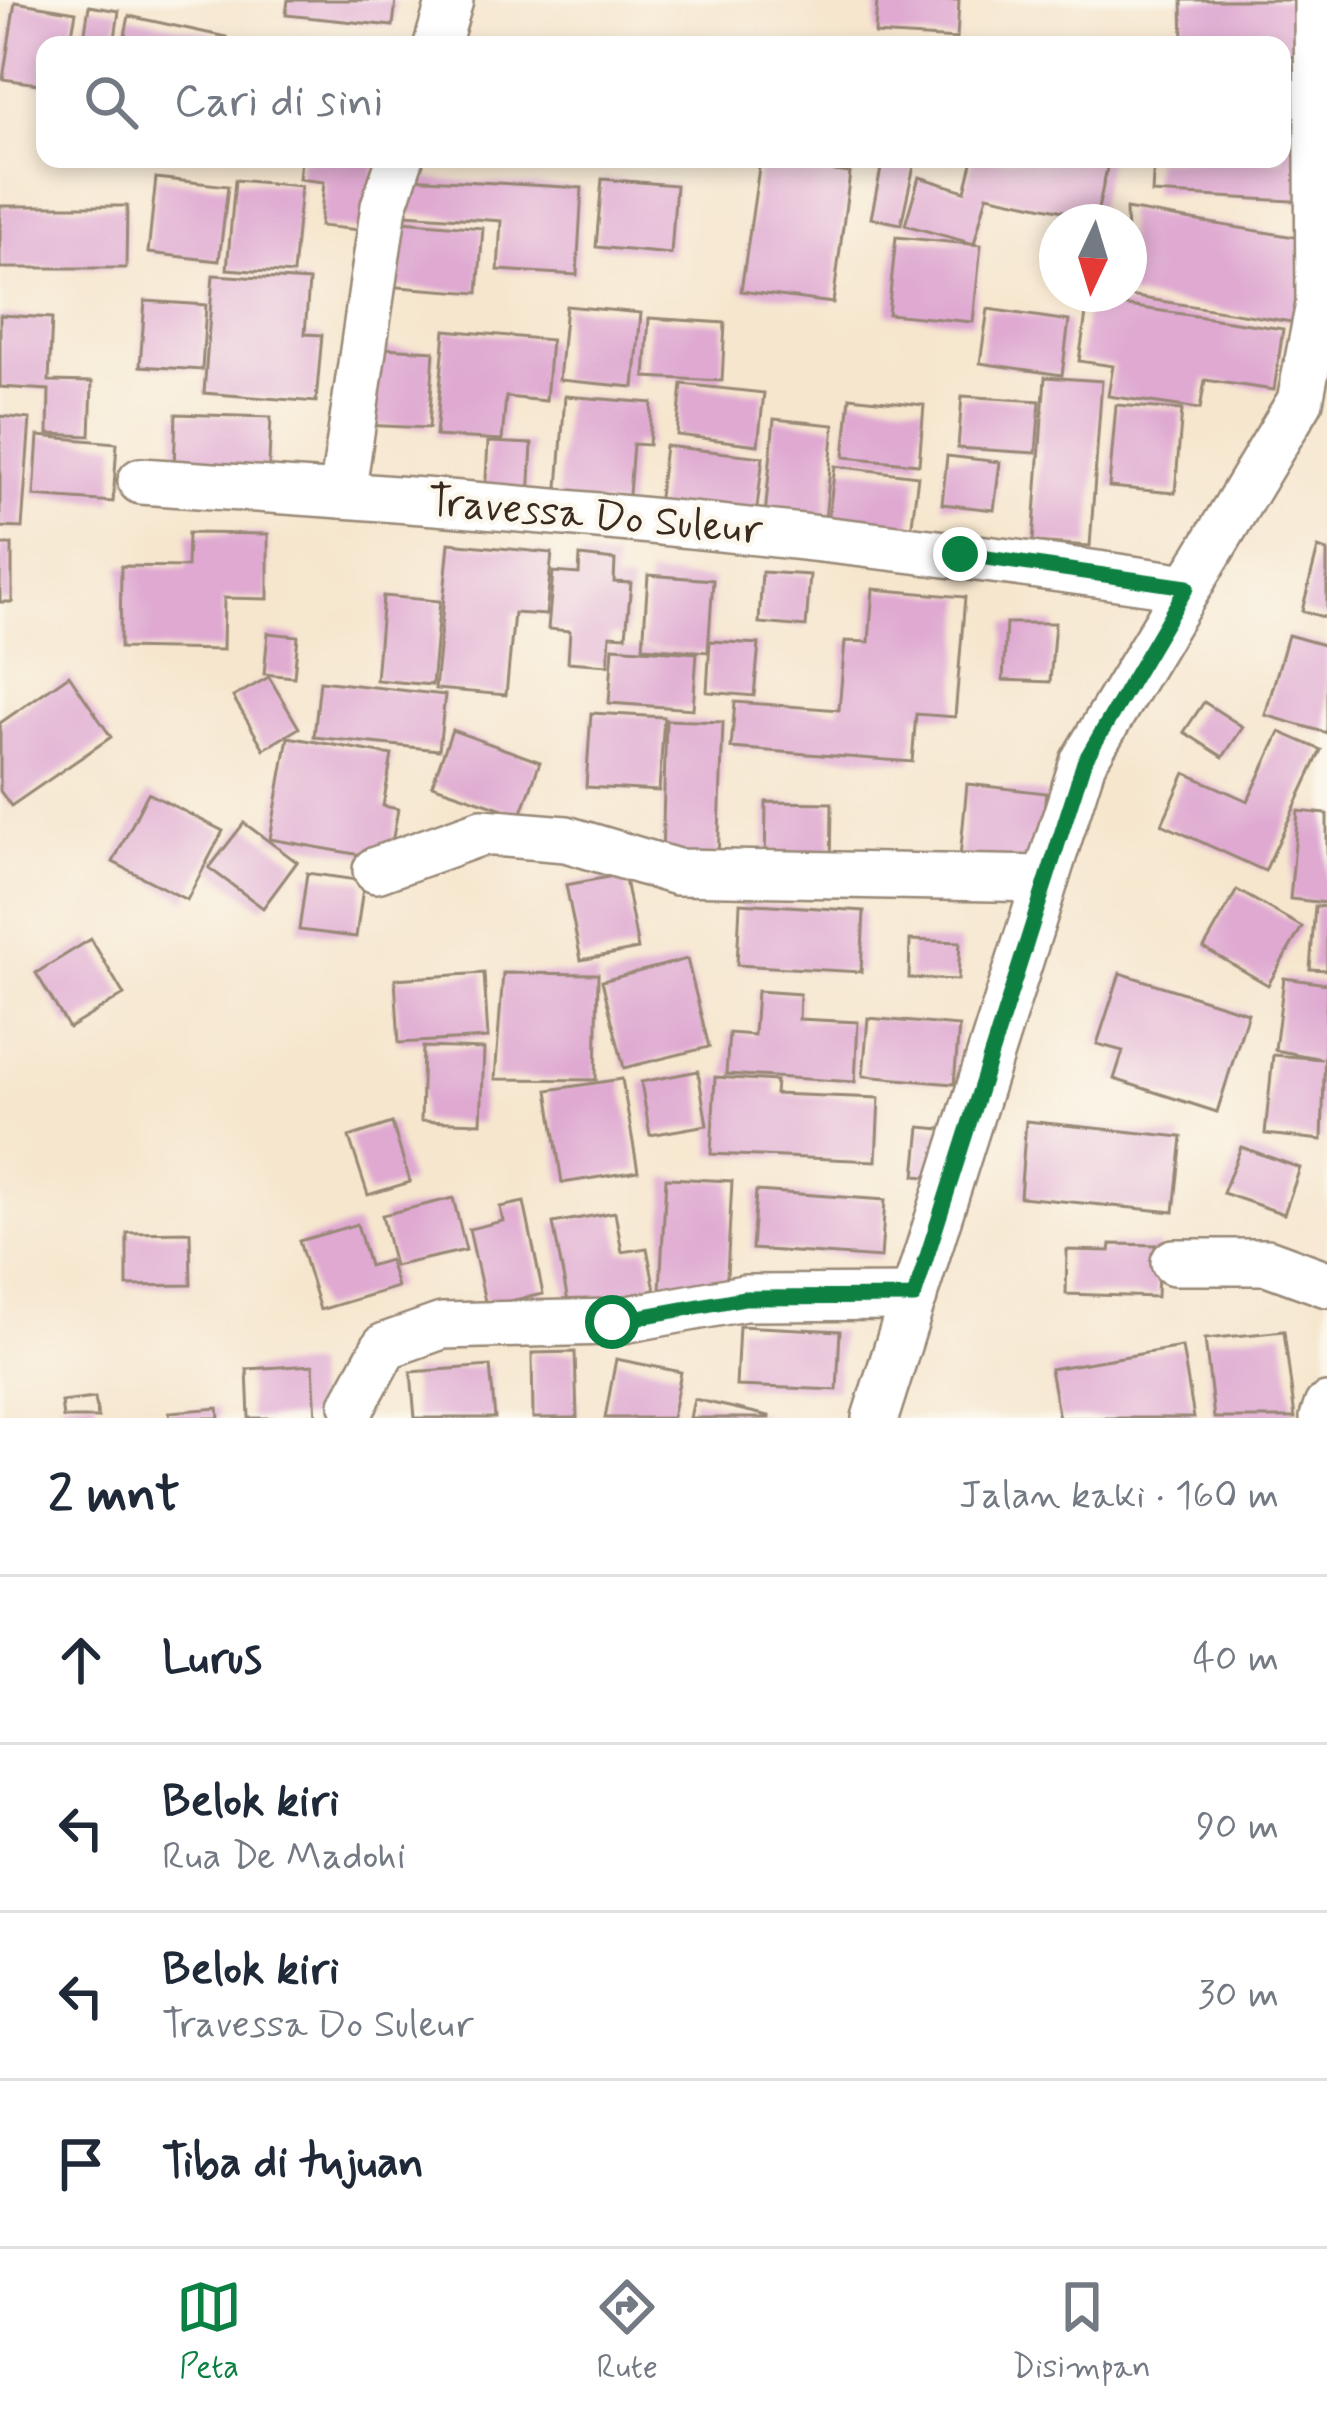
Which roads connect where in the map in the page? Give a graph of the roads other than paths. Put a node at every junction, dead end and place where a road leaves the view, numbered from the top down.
1 (450, 0) edge
2 (1317, 0) edge
3 (439, 36) edge
4 (397, 168) edge
5 (1323, 278) edge
6 (141, 481) dead end
7 (342, 495) junction
8 (1187, 587) junction
9 (376, 871) dead end
10 (1046, 879) junction
11 (1174, 1262) dead end
12 (1327, 1284) edge
13 (914, 1297) junction
14 (353, 1405) dead end
15 (1327, 1406) edge
16 (875, 1418) edge
17 (1323, 1418) edge

1 - 3 street
2 - 5 street
4 - 7 street
5 - 8 street
6 - 7 street, Travessa Do Suleur
7 - 8 street, Travessa Do Suleur
8 - 10 street
9 - 10 street
10 - 13 street
11 - 12 street
13 - 14 street
13 - 16 street
15 - 17 street

